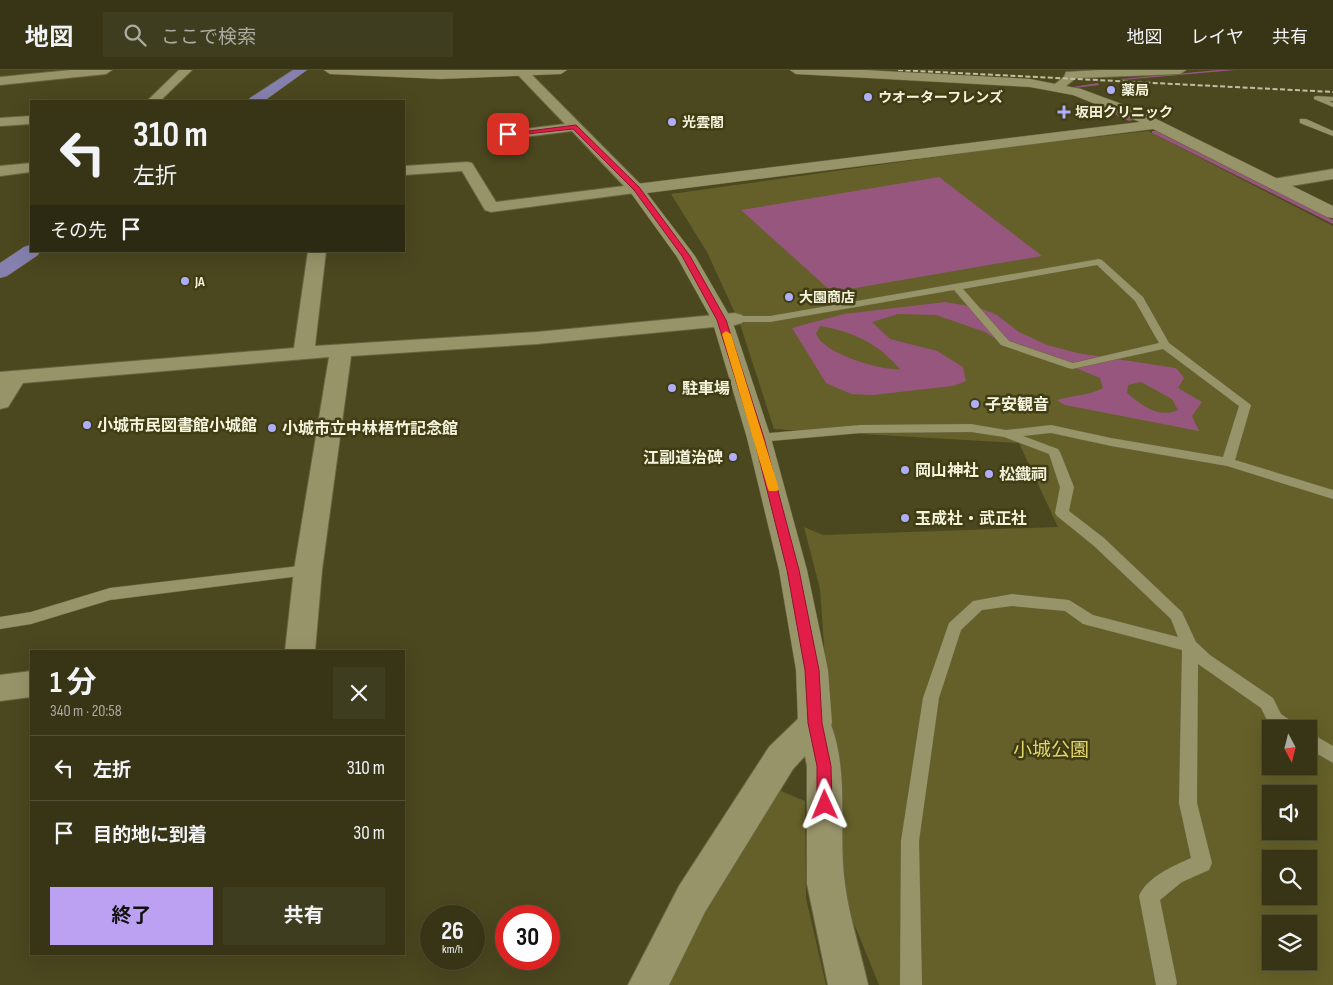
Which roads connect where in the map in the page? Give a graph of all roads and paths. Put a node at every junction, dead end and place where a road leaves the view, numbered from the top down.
1 (106, 70) edge
2 (186, 70) edge
3 (301, 70) edge
4 (330, 70) edge
5 (561, 70) edge
6 (796, 70) edge
7 (1180, 70) edge
8 (522, 72) junction
9 (1058, 72) dead end
10 (444, 73) edge
11 (1070, 75) junction
12 (0, 81) edge
13 (1057, 87) junction
14 (1333, 99) edge
15 (154, 100) edge
16 (256, 100) edge
17 (1333, 106) edge
18 (500, 119) dead end
19 (30, 120) edge
20 (1303, 121) dead end
21 (0, 122) edge
22 (1156, 124) junction
23 (574, 127) junction
24 (1333, 134) edge
25 (30, 168) edge
26 (405, 171) edge
27 (0, 172) edge
28 (1333, 174) edge
29 (1273, 184) junction
30 (636, 189) junction
31 (1333, 213) edge
32 (30, 252) edge
33 (317, 252) edge
34 (0, 272) edge
35 (956, 287) junction
36 (770, 318) joint
37 (731, 320) junction
38 (1166, 346) junction
39 (341, 350) junction
40 (304, 353) junction
41 (8, 378) edge
42 (0, 402) edge
43 (1006, 434) junction
44 (759, 438) junction
45 (1228, 462) junction
46 (1333, 495) edge
47 (308, 570) junction
48 (0, 624) edge
49 (1190, 646) junction
50 (300, 650) edge
51 (30, 684) edge
52 (0, 688) edge
53 (1275, 720) edge
54 (815, 723) junction
55 (1318, 746) edge
56 (1333, 755) edge
57 (1166, 983) dead end
58 (648, 985) edge
59 (848, 985) edge
60 (911, 985) edge

1 - 12 street
2 - 15 street
3 - 16 main road
4 - 10 street
5 - 8 street
6 - 13 street
7 - 11 street
8 - 10 street
8 - 23 street
9 - 11 street
11 - 13 street
13 - 22 street
14 - 17 lane
18 - 23 street
19 - 21 street
20 - 24 lane
22 - 29 street
22 - 30 street
23 - 30 street
25 - 27 street
26 - 30 street
28 - 29 street
29 - 31 street
30 - 37 street
32 - 34 main road
33 - 40 street
35 - 36 lane
35 - 38 lane
35 - 38 lane
36 - 37 lane
37 - 39 street
37 - 44 street
38 - 45 lane
39 - 40 street
39 - 47 street
40 - 41 street
41 - 42 street
43 - 44 lane
43 - 45 lane
43 - 49 lane
44 - 54 street
45 - 46 lane
47 - 48 lane
47 - 50 street
49 - 53 lane
49 - 57 lane
49 - 60 lane
51 - 52 street
54 - 58 street
54 - 59 street
55 - 56 lane

